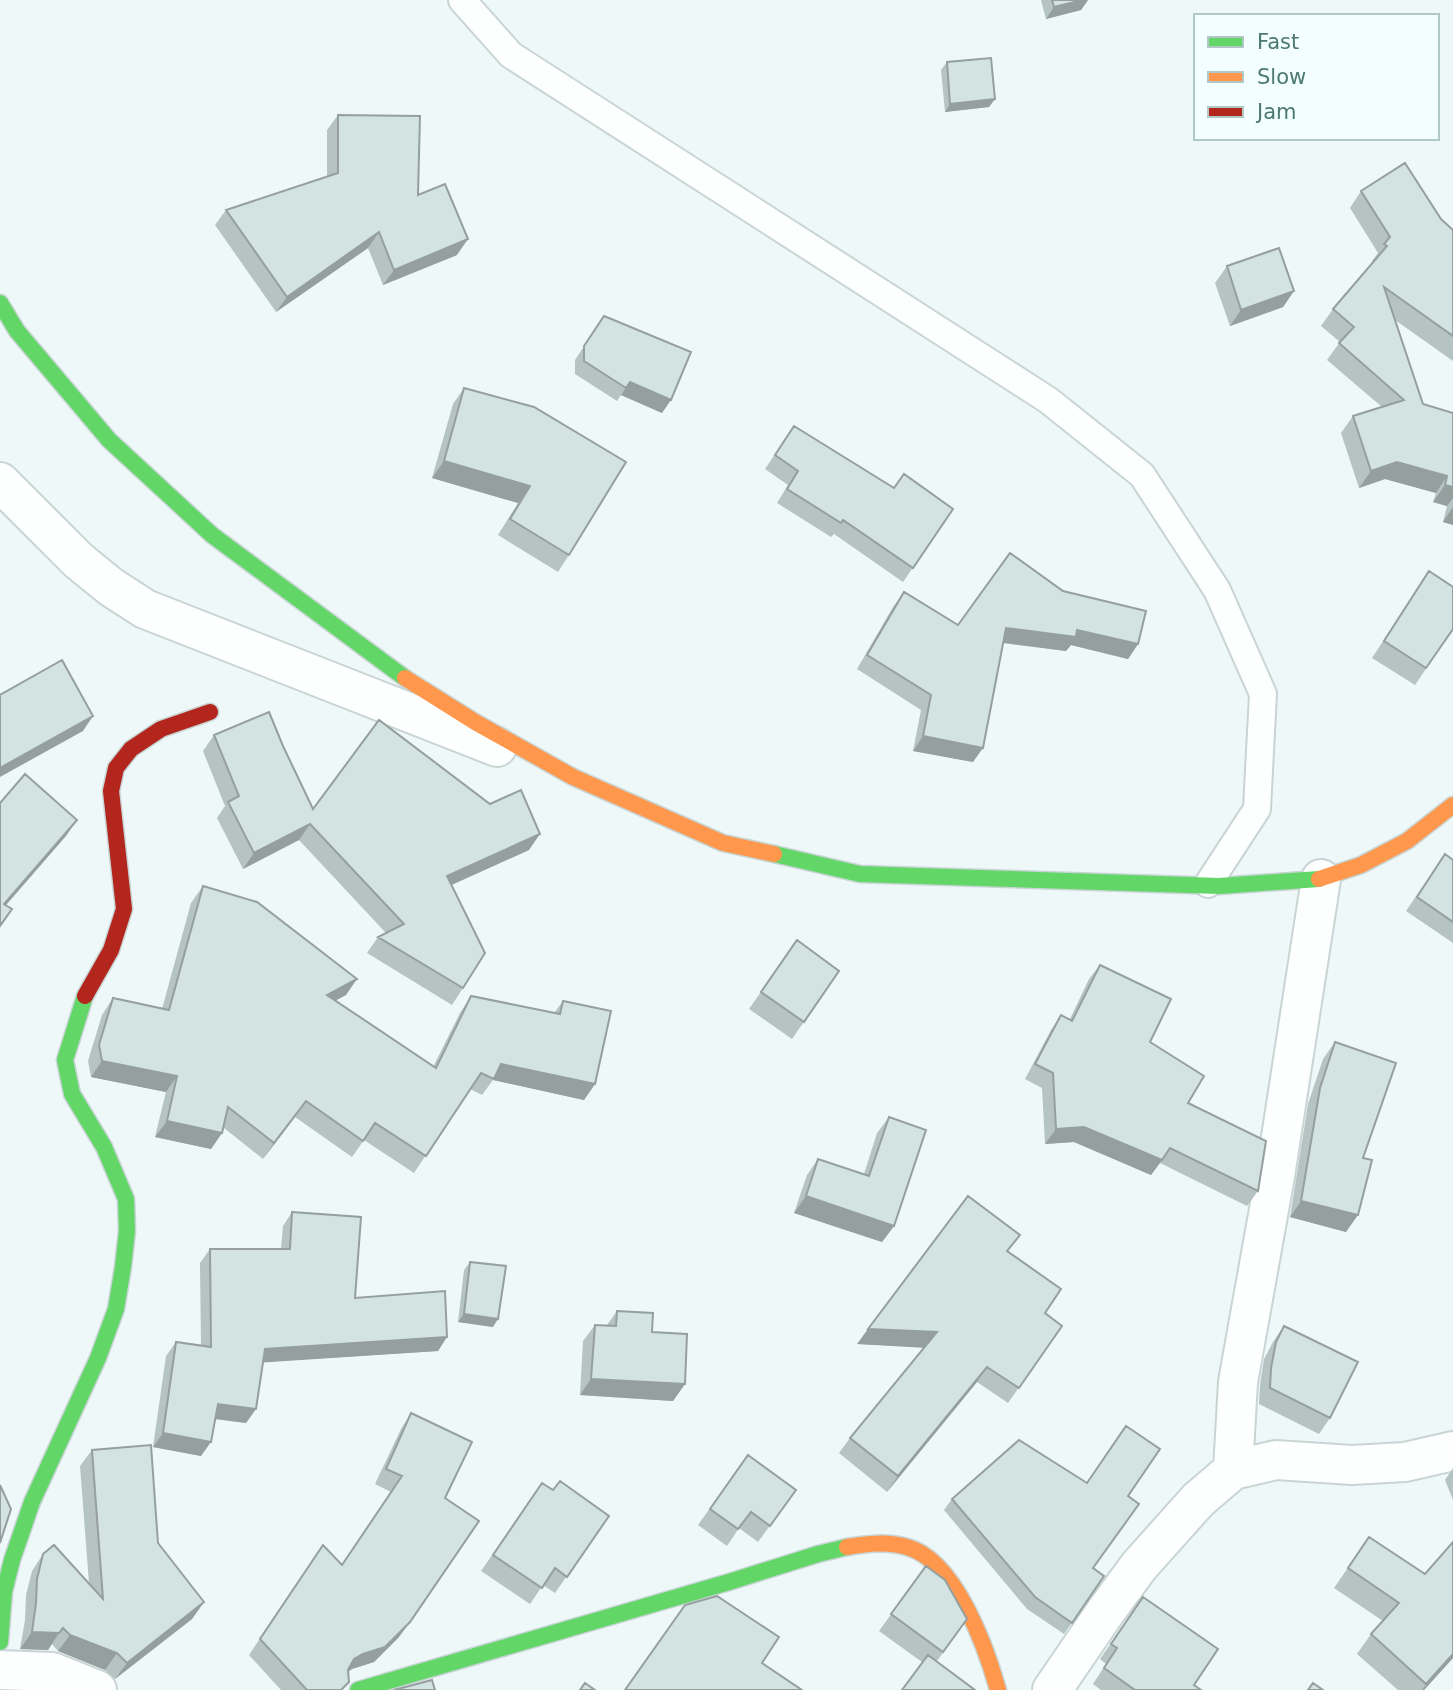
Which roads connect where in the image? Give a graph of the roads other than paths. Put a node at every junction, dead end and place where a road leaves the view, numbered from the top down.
1 (462, 0) edge
2 (0, 303) edge
3 (0, 482) edge
4 (210, 712) dead end
5 (573, 777) junction
6 (1453, 805) edge
7 (1321, 879) junction
8 (1208, 884) junction
9 (1453, 1451) edge
10 (1233, 1470) junction
11 (0, 1642) edge
12 (0, 1671) edge
13 (97, 1690) edge
14 (359, 1690) edge
15 (998, 1690) edge
16 (1052, 1690) edge

1 - 8 lane
2 - 5 street
3 - 5 street
4 - 11 street
5 - 8 street
6 - 7 street
7 - 8 street
7 - 10 street
9 - 10 street
10 - 16 street
12 - 13 street
14 - 15 street

